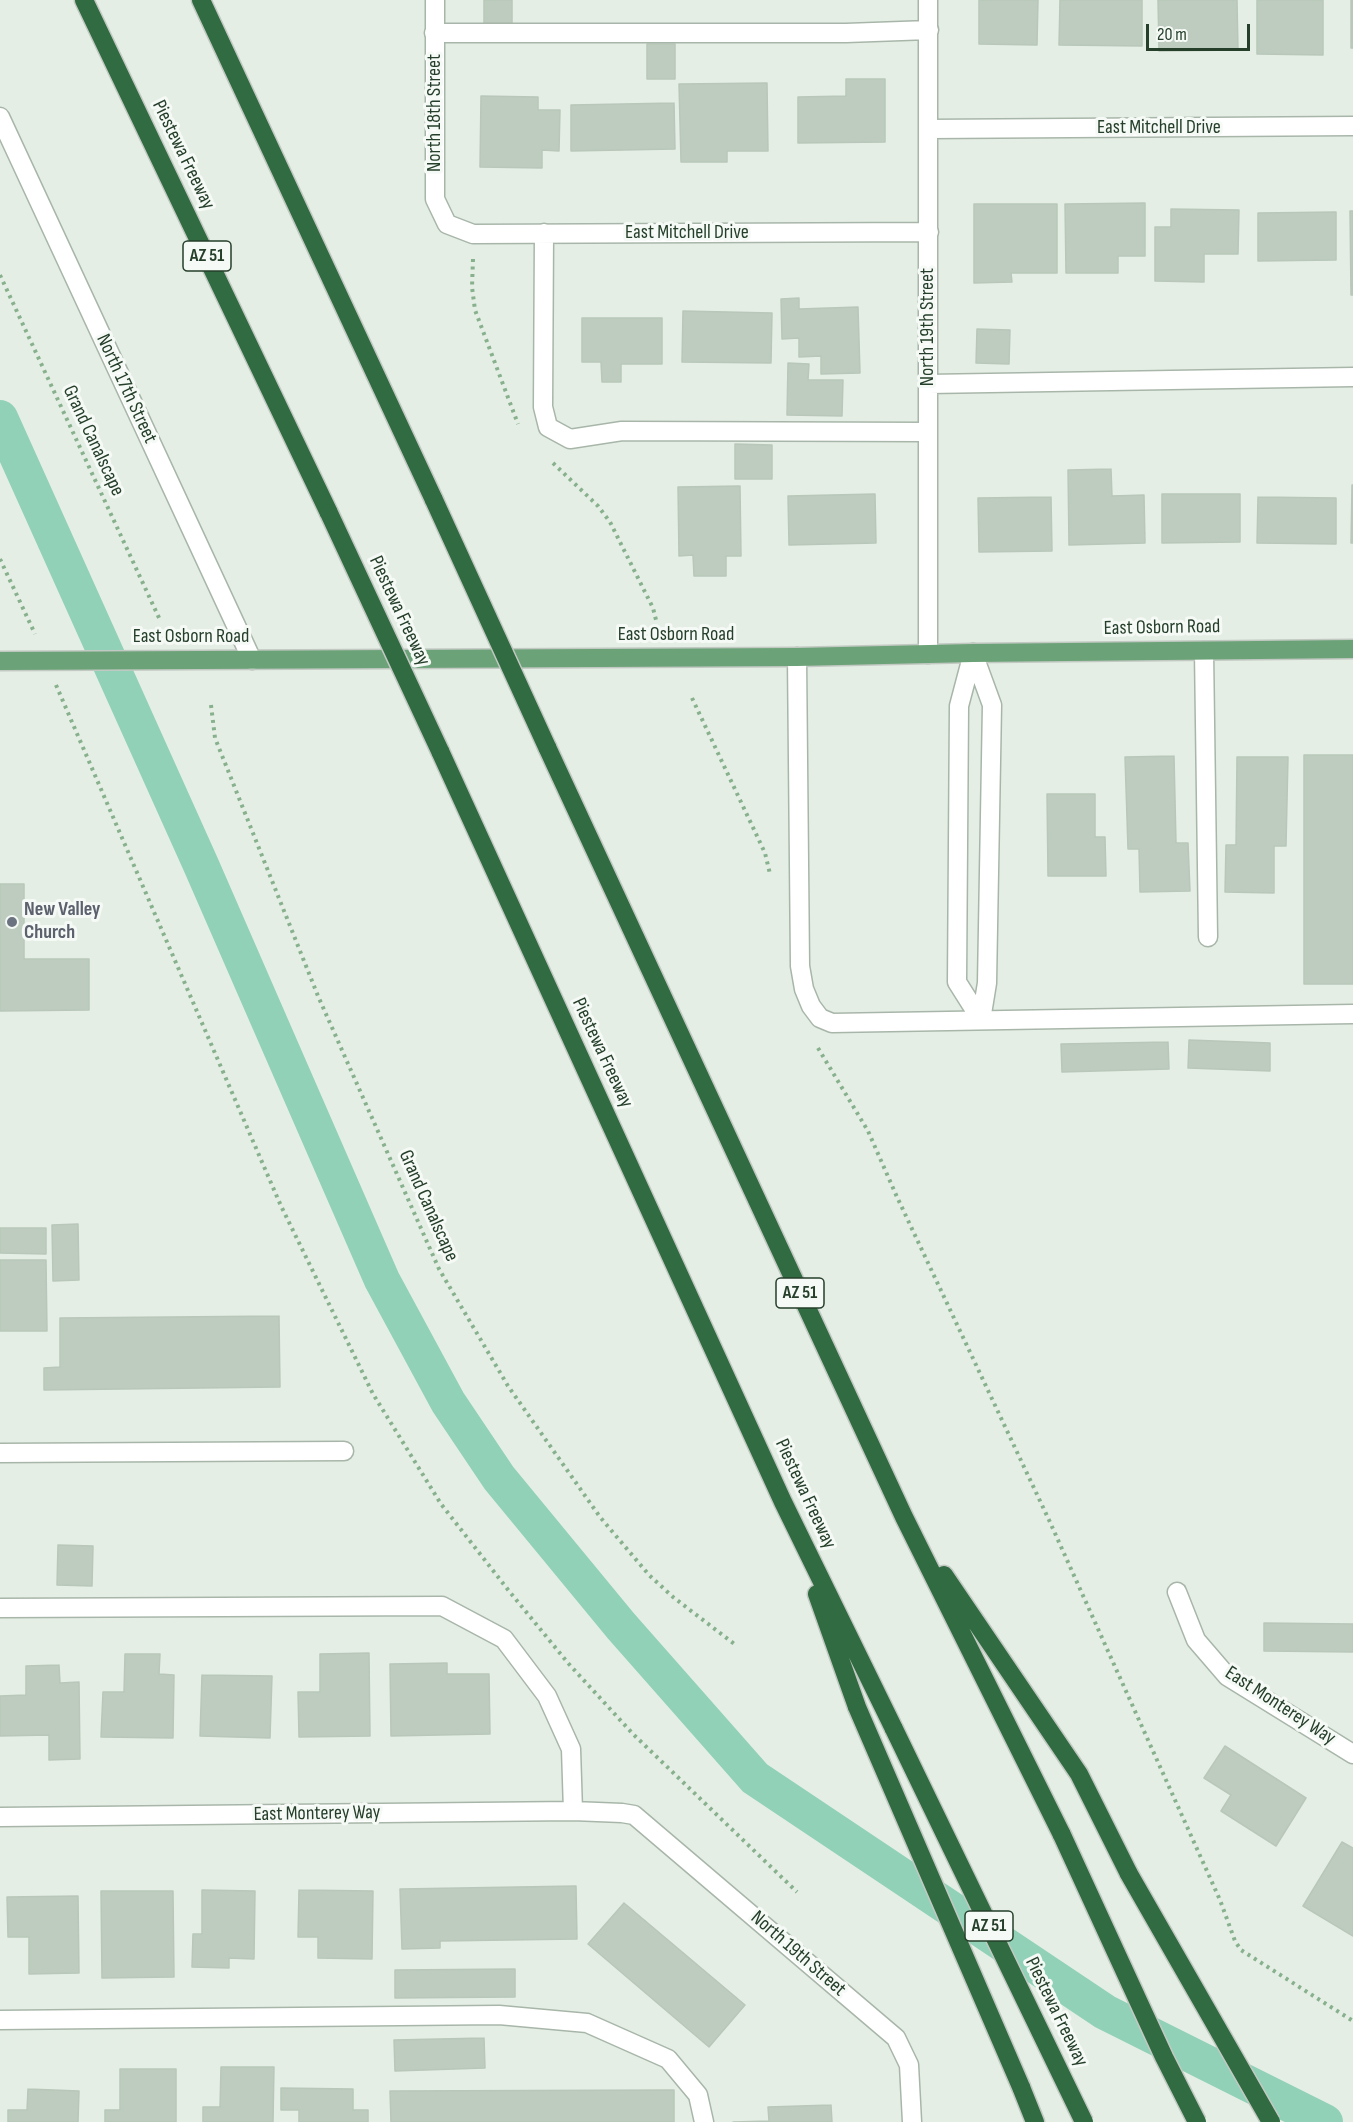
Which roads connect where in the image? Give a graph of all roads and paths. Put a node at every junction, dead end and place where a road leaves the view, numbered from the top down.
1 (84, 0) edge
2 (201, 0) edge
3 (435, 0) edge
4 (928, 0) edge
5 (928, 30) junction
6 (434, 33) junction
7 (0, 117) edge
8 (1353, 126) edge
9 (929, 129) junction
10 (447, 224) joint
11 (928, 232) junction
12 (544, 233) junction
13 (0, 275) edge
14 (1353, 377) edge
15 (928, 384) junction
16 (928, 432) junction
17 (0, 559) edge
18 (27, 617) dead end
19 (160, 620) dead end
20 (1353, 649) edge
21 (1204, 651) junction
22 (973, 653) junction
23 (928, 654) junction
24 (797, 657) junction
25 (252, 660) junction
26 (0, 661) edge
27 (692, 698) dead end
28 (211, 705) dead end
29 (64, 706) dead end
30 (772, 880) dead end
31 (1208, 937) dead end
32 (1353, 1014) edge
33 (981, 1020) junction
34 (813, 1040) dead end
35 (344, 1451) dead end
36 (0, 1453) edge
37 (783, 1502) junction
38 (904, 1517) junction
39 (1177, 1592) dead end
40 (0, 1608) edge
41 (737, 1646) dead end
42 (1353, 1754) edge
43 (573, 1811) junction
44 (634, 1815) joint
45 (0, 1818) edge
46 (797, 1892) dead end
47 (0, 2019) edge
48 (1353, 2021) edge
49 (704, 2122) edge
50 (912, 2122) edge
51 (1035, 2122) edge
52 (1084, 2122) edge
53 (1197, 2122) edge
54 (1271, 2122) edge

1 - 37 highway, Piestewa Freeway / AZ 51, bridge
2 - 38 highway, AZ 51, bridge
3 - 6 street, North 18th Street
4 - 5 street, North 19th Street
5 - 6 street
5 - 9 street, North 19th Street
6 - 10 street, North 18th Street
7 - 25 street, North 17th Street
8 - 9 street, East Mitchell Drive
9 - 11 street, North 19th Street
10 - 12 street, East Mitchell Drive
11 - 12 street, East Mitchell Drive
11 - 15 street, North 19th Street
12 - 16 street
13 - 19 path, Grand Canalscape
14 - 15 street
15 - 16 street, North 19th Street
16 - 23 street, North 19th Street
17 - 18 path
20 - 21 main road, East Osborn Road
21 - 22 main road, East Osborn Road
21 - 31 street
22 - 23 main road, East Osborn Road
22 - 33 street
22 - 33 street
23 - 24 main road, East Osborn Road
24 - 25 main road, East Osborn Road
24 - 33 street
25 - 26 main road, East Osborn Road
27 - 30 path
28 - 41 path, Grand Canalscape
29 - 46 path
32 - 33 street
34 - 48 path
35 - 36 street
37 - 51 highway, bridge
37 - 52 highway, Piestewa Freeway / AZ 51, bridge
38 - 53 highway, AZ 51, bridge
38 - 54 highway, bridge
39 - 42 street, East Monterey Way
40 - 43 street
43 - 44 street, East Monterey Way
43 - 45 street, East Monterey Way
44 - 50 street, North 19th Street
47 - 49 street

